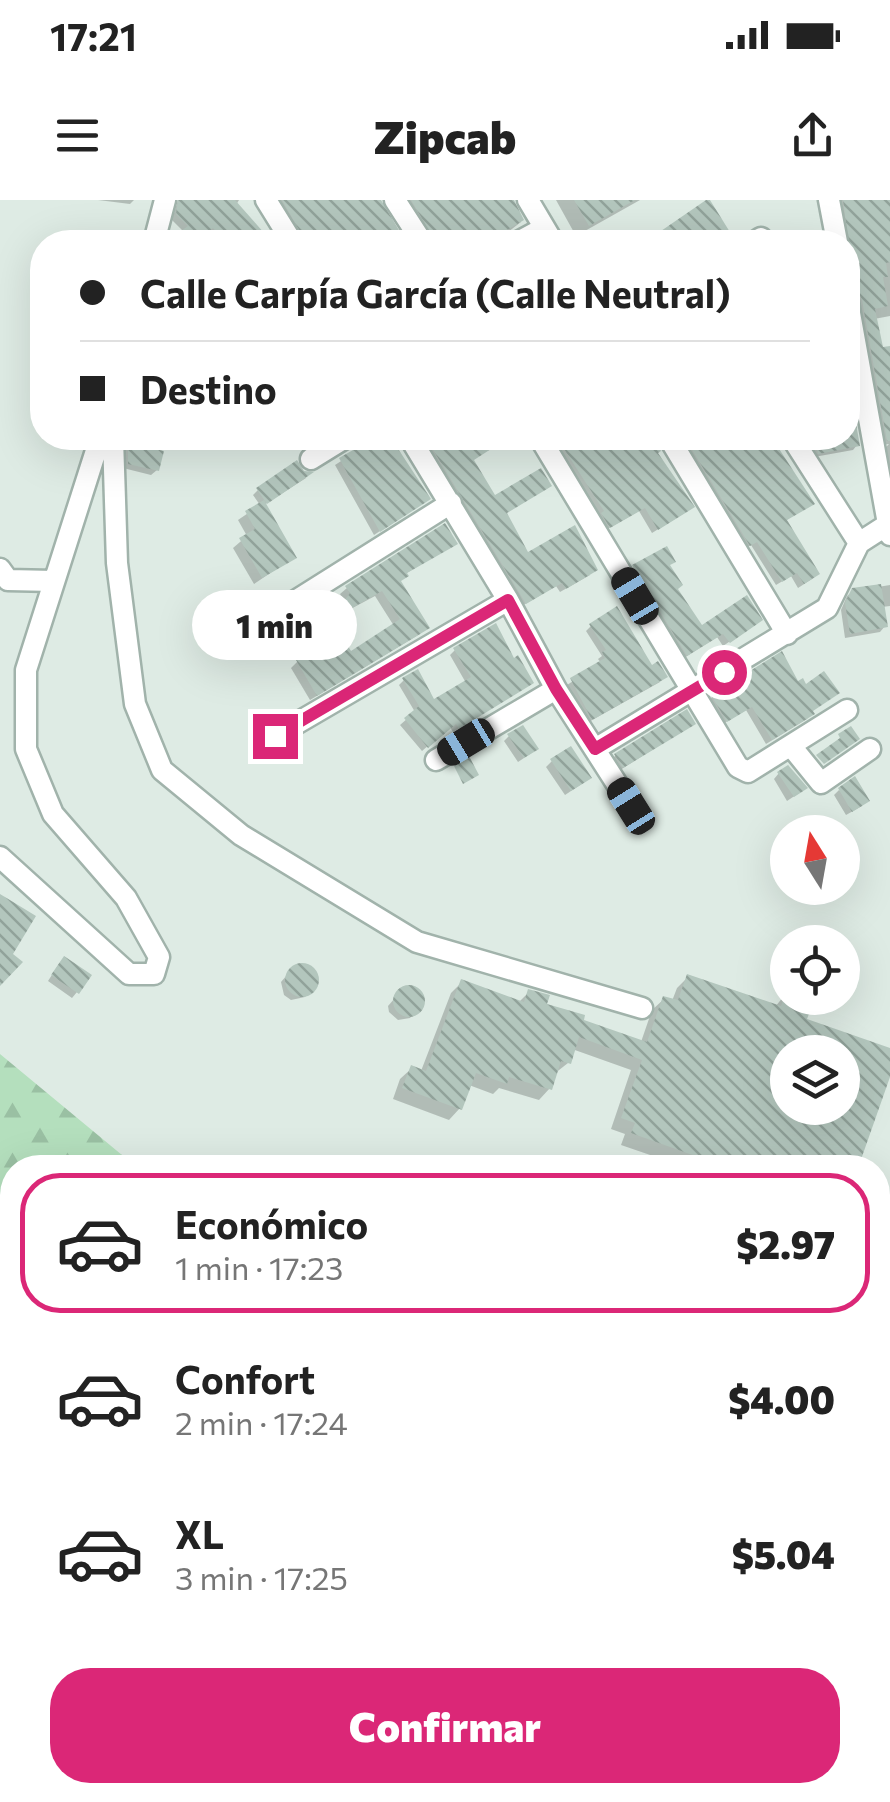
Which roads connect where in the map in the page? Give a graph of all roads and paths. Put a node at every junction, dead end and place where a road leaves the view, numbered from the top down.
1 (165, 200) edge
2 (266, 200) edge
3 (395, 200) edge
4 (528, 200) edge
5 (829, 200) edge
6 (157, 230) edge
7 (285, 230) edge
8 (414, 230) edge
9 (545, 230) edge
10 (835, 230) edge
11 (860, 368) edge
12 (96, 450) edge
13 (112, 450) edge
14 (326, 450) edge
15 (418, 450) edge
16 (547, 450) edge
17 (676, 450) edge
18 (800, 450) edge
19 (311, 459) dead end
20 (451, 503) junction
21 (889, 528) edge
22 (859, 544) junction
23 (0, 569) edge
24 (54, 582) junction
25 (508, 600) junction
26 (281, 610) dead end
27 (787, 634) junction
28 (556, 689) junction
29 (692, 691) junction
30 (847, 710) dead end
31 (275, 736) dead end
32 (790, 746) junction
33 (595, 749) junction
34 (870, 749) dead end
35 (436, 760) dead end
36 (631, 806) dead end
37 (0, 857) edge
38 (642, 1008) dead end

1 - 6 street
2 - 7 street
3 - 8 street
4 - 9 street
5 - 10 street
11 - 21 street
12 - 24 street
13 - 38 street
14 - 19 street
15 - 20 street
16 - 29 street
17 - 27 street
18 - 22 street
20 - 25 street
20 - 26 street
21 - 22 street
22 - 27 street
23 - 24 street
24 - 37 street
25 - 28 street
25 - 31 street
27 - 29 street
28 - 33 street
28 - 35 street
29 - 32 street
29 - 33 street
30 - 32 street
32 - 34 street
33 - 36 street

